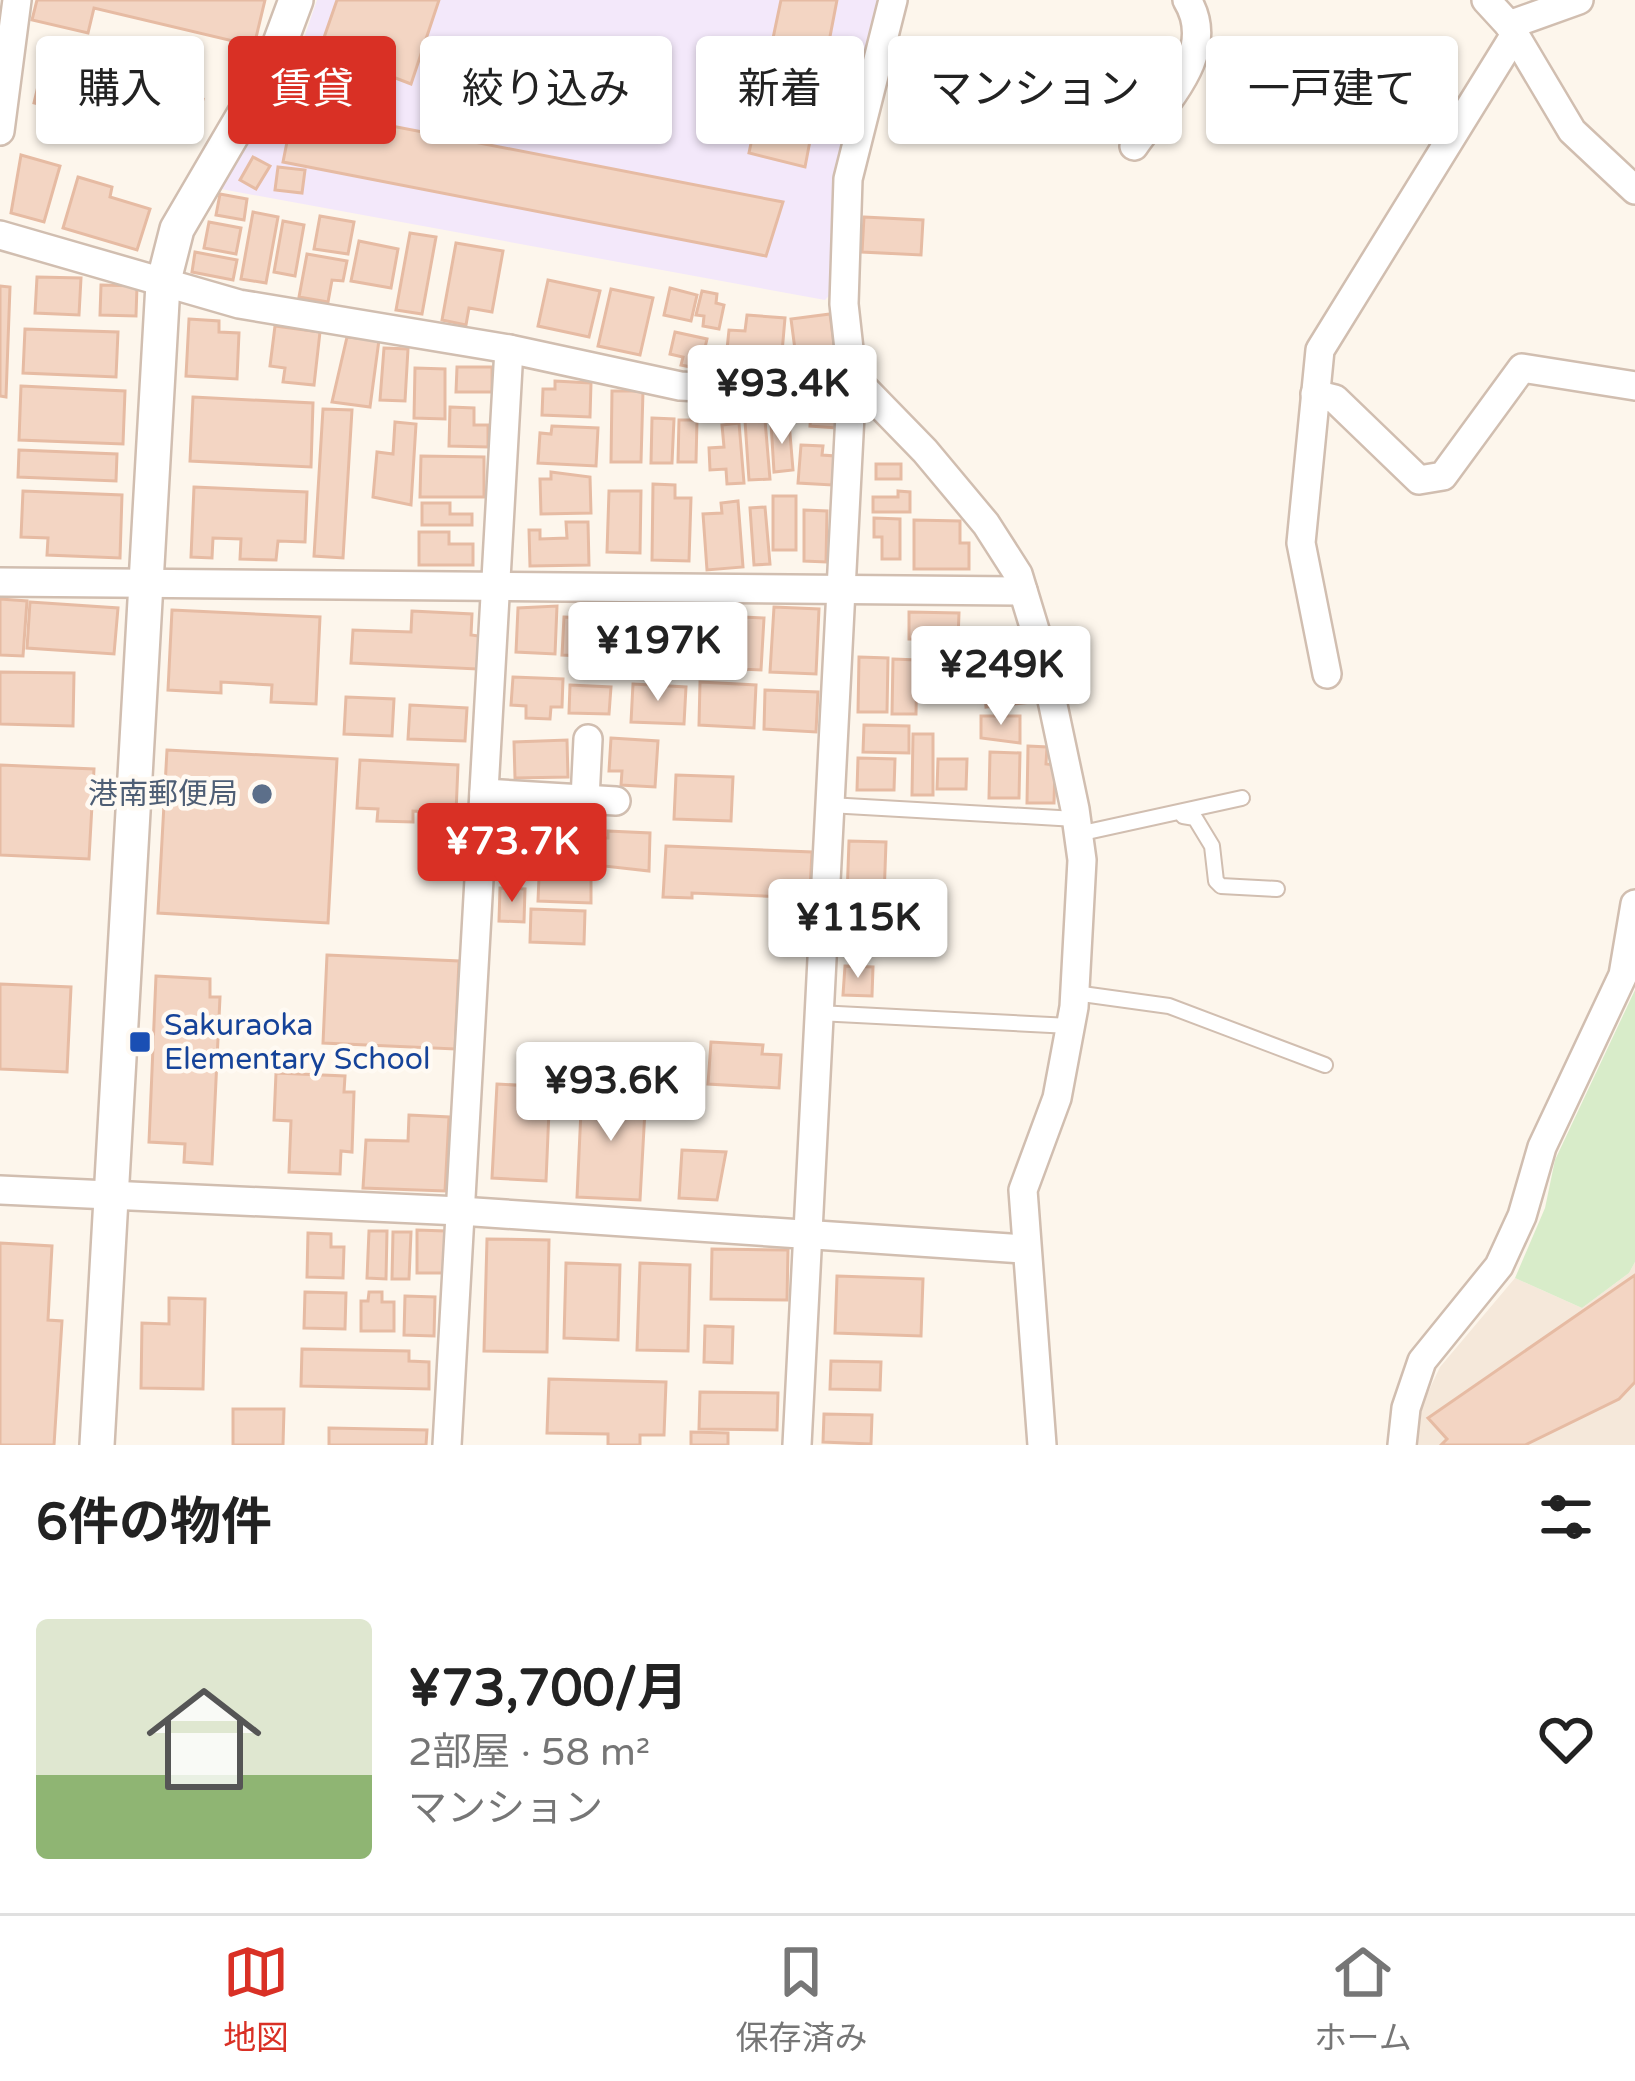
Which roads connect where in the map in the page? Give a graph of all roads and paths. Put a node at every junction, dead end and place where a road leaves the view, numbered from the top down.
1 (16, 0) edge
2 (296, 0) edge
3 (893, 0) edge
4 (1187, 0) edge
5 (1486, 0) edge
6 (1579, 0) edge
7 (1512, 31) junction
8 (0, 131) edge
9 (1134, 146) dead end
10 (1635, 190) edge
11 (0, 235) edge
12 (163, 284) junction
13 (509, 349) junction
14 (852, 376) junction
15 (1635, 386) edge
16 (1315, 394) junction
17 (0, 582) edge
18 (148, 582) junction
19 (495, 586) junction
20 (841, 589) junction
21 (1023, 591) junction
22 (1327, 674) dead end
23 (588, 740) dead end
24 (484, 794) junction
25 (1242, 798) dead end
26 (585, 799) junction
27 (616, 801) dead end
28 (829, 805) junction
29 (1172, 815) junction
30 (1077, 827) junction
31 (1277, 889) dead end
32 (1635, 904) edge
33 (1075, 993) junction
34 (818, 1013) junction
35 (1070, 1026) junction
36 (1325, 1065) dead end
37 (0, 1190) edge
38 (112, 1196) junction
39 (460, 1210) junction
40 (806, 1231) junction
41 (1024, 1249) junction
42 (98, 1445) edge
43 (447, 1445) edge
44 (797, 1445) edge
45 (1042, 1445) edge
46 (1402, 1445) edge

1 - 8 street
2 - 12 street
3 - 14 street
4 - 9 street
5 - 7 street
6 - 7 street
7 - 10 street
7 - 16 street
11 - 12 street
12 - 13 street
12 - 18 street
13 - 14 street
13 - 19 street
14 - 20 street
14 - 21 street
15 - 16 street
16 - 22 street
17 - 18 street
18 - 19 street
18 - 38 street
19 - 20 street
19 - 24 street
20 - 21 street
20 - 28 street
21 - 30 street
23 - 26 street
24 - 26 street
24 - 39 street
25 - 29 lane
26 - 27 street
28 - 30 lane
28 - 34 street
29 - 30 lane
29 - 31 lane
30 - 33 street
32 - 46 street
33 - 35 street
33 - 36 lane
34 - 35 lane
34 - 40 street
35 - 41 street
37 - 38 street
38 - 39 street
38 - 42 street
39 - 40 street
39 - 43 street
40 - 41 street
40 - 44 street
41 - 45 street

